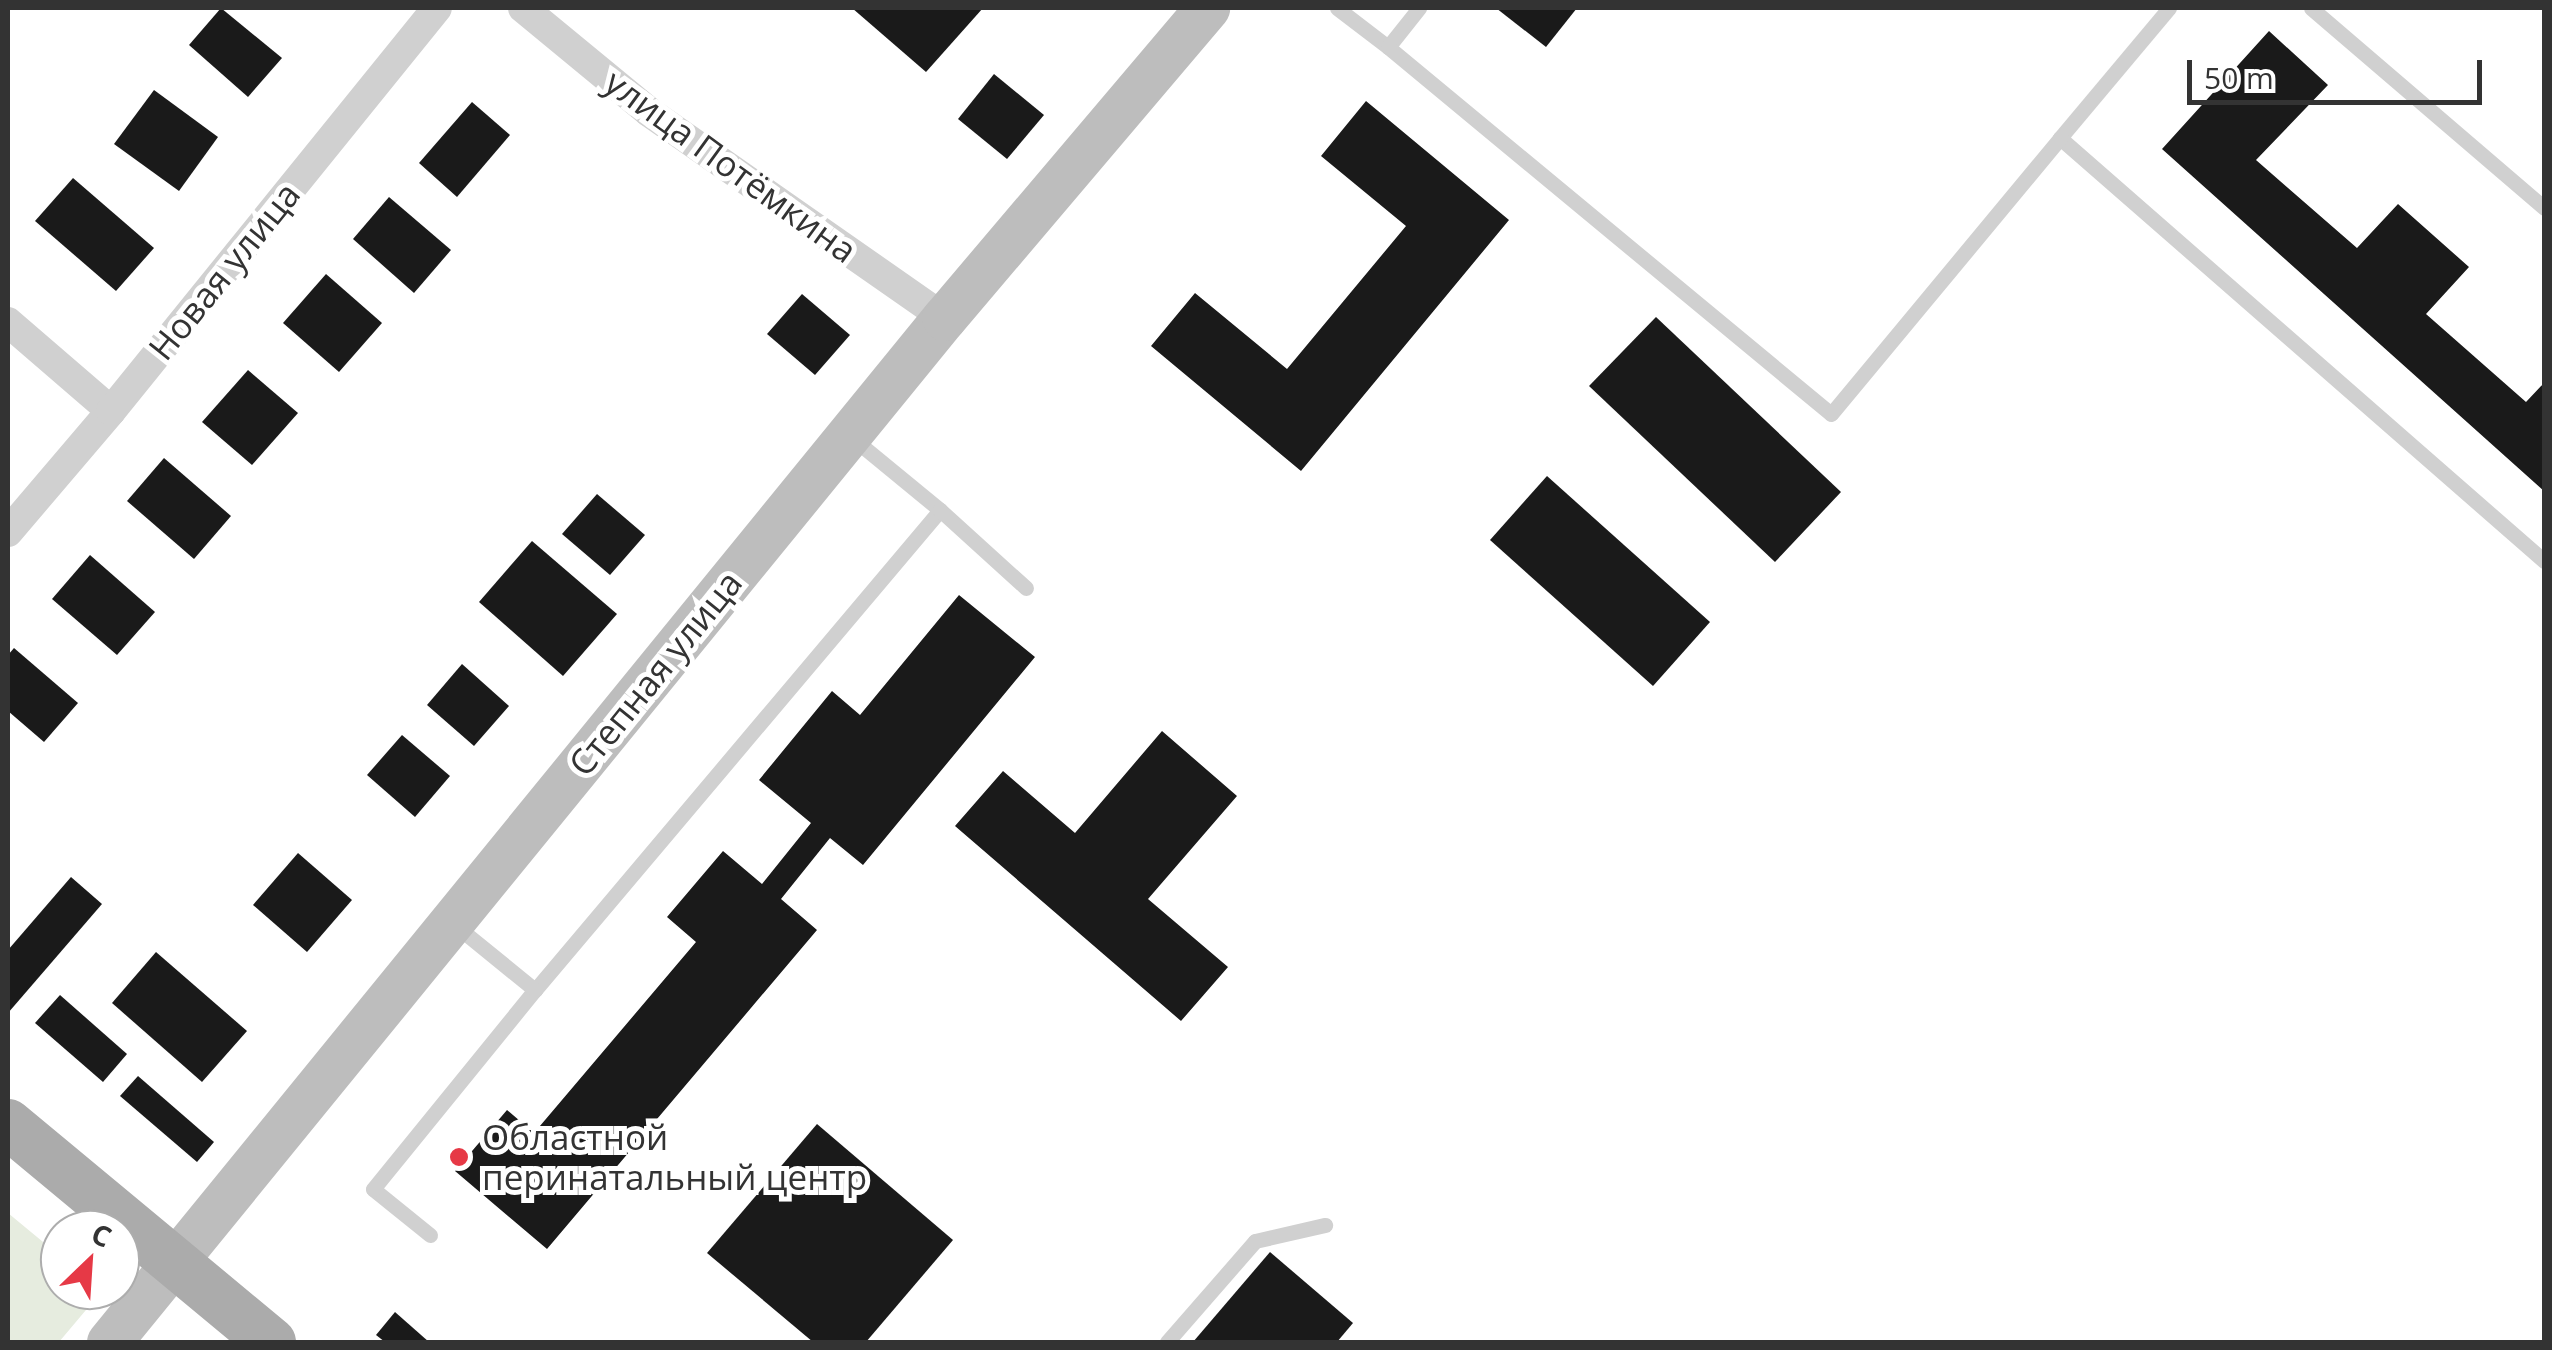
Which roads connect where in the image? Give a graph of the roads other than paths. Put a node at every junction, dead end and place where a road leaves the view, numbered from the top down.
1 (437, 8) edge
2 (523, 8) edge
3 (1207, 8) edge
4 (1337, 8) edge
5 (1419, 8) edge
6 (2169, 8) edge
7 (2311, 8) edge
8 (1388, 47) junction
9 (2060, 138) junction
10 (2544, 208) edge
11 (944, 318) junction
12 (8, 322) edge
13 (111, 411) junction
14 (849, 435) junction
15 (940, 510) junction
16 (8, 532) edge
17 (2544, 562) edge
18 (1026, 588) dead end
19 (452, 922) junction
20 (535, 990) junction
21 (8, 1124) edge
22 (1325, 1225) dead end
23 (430, 1235) dead end
24 (175, 1263) junction
25 (108, 1342) edge
26 (271, 1342) edge
27 (1166, 1342) edge

1 - 13 street, Новая улица
2 - 11 street, улица Потёмкина
3 - 11 main road, Степная улица
4 - 8 lane
5 - 8 lane
6 - 9 lane
7 - 10 lane
8 - 9 lane
9 - 17 lane
11 - 14 main road, Степная улица
12 - 13 street
13 - 16 street, Новая улица
14 - 15 lane
14 - 19 main road, Степная улица
15 - 18 lane
15 - 20 lane
19 - 20 lane
19 - 24 main road, Степная улица
20 - 23 lane
21 - 24 main road
22 - 27 lane
24 - 25 main road, Степная улица
24 - 26 main road

